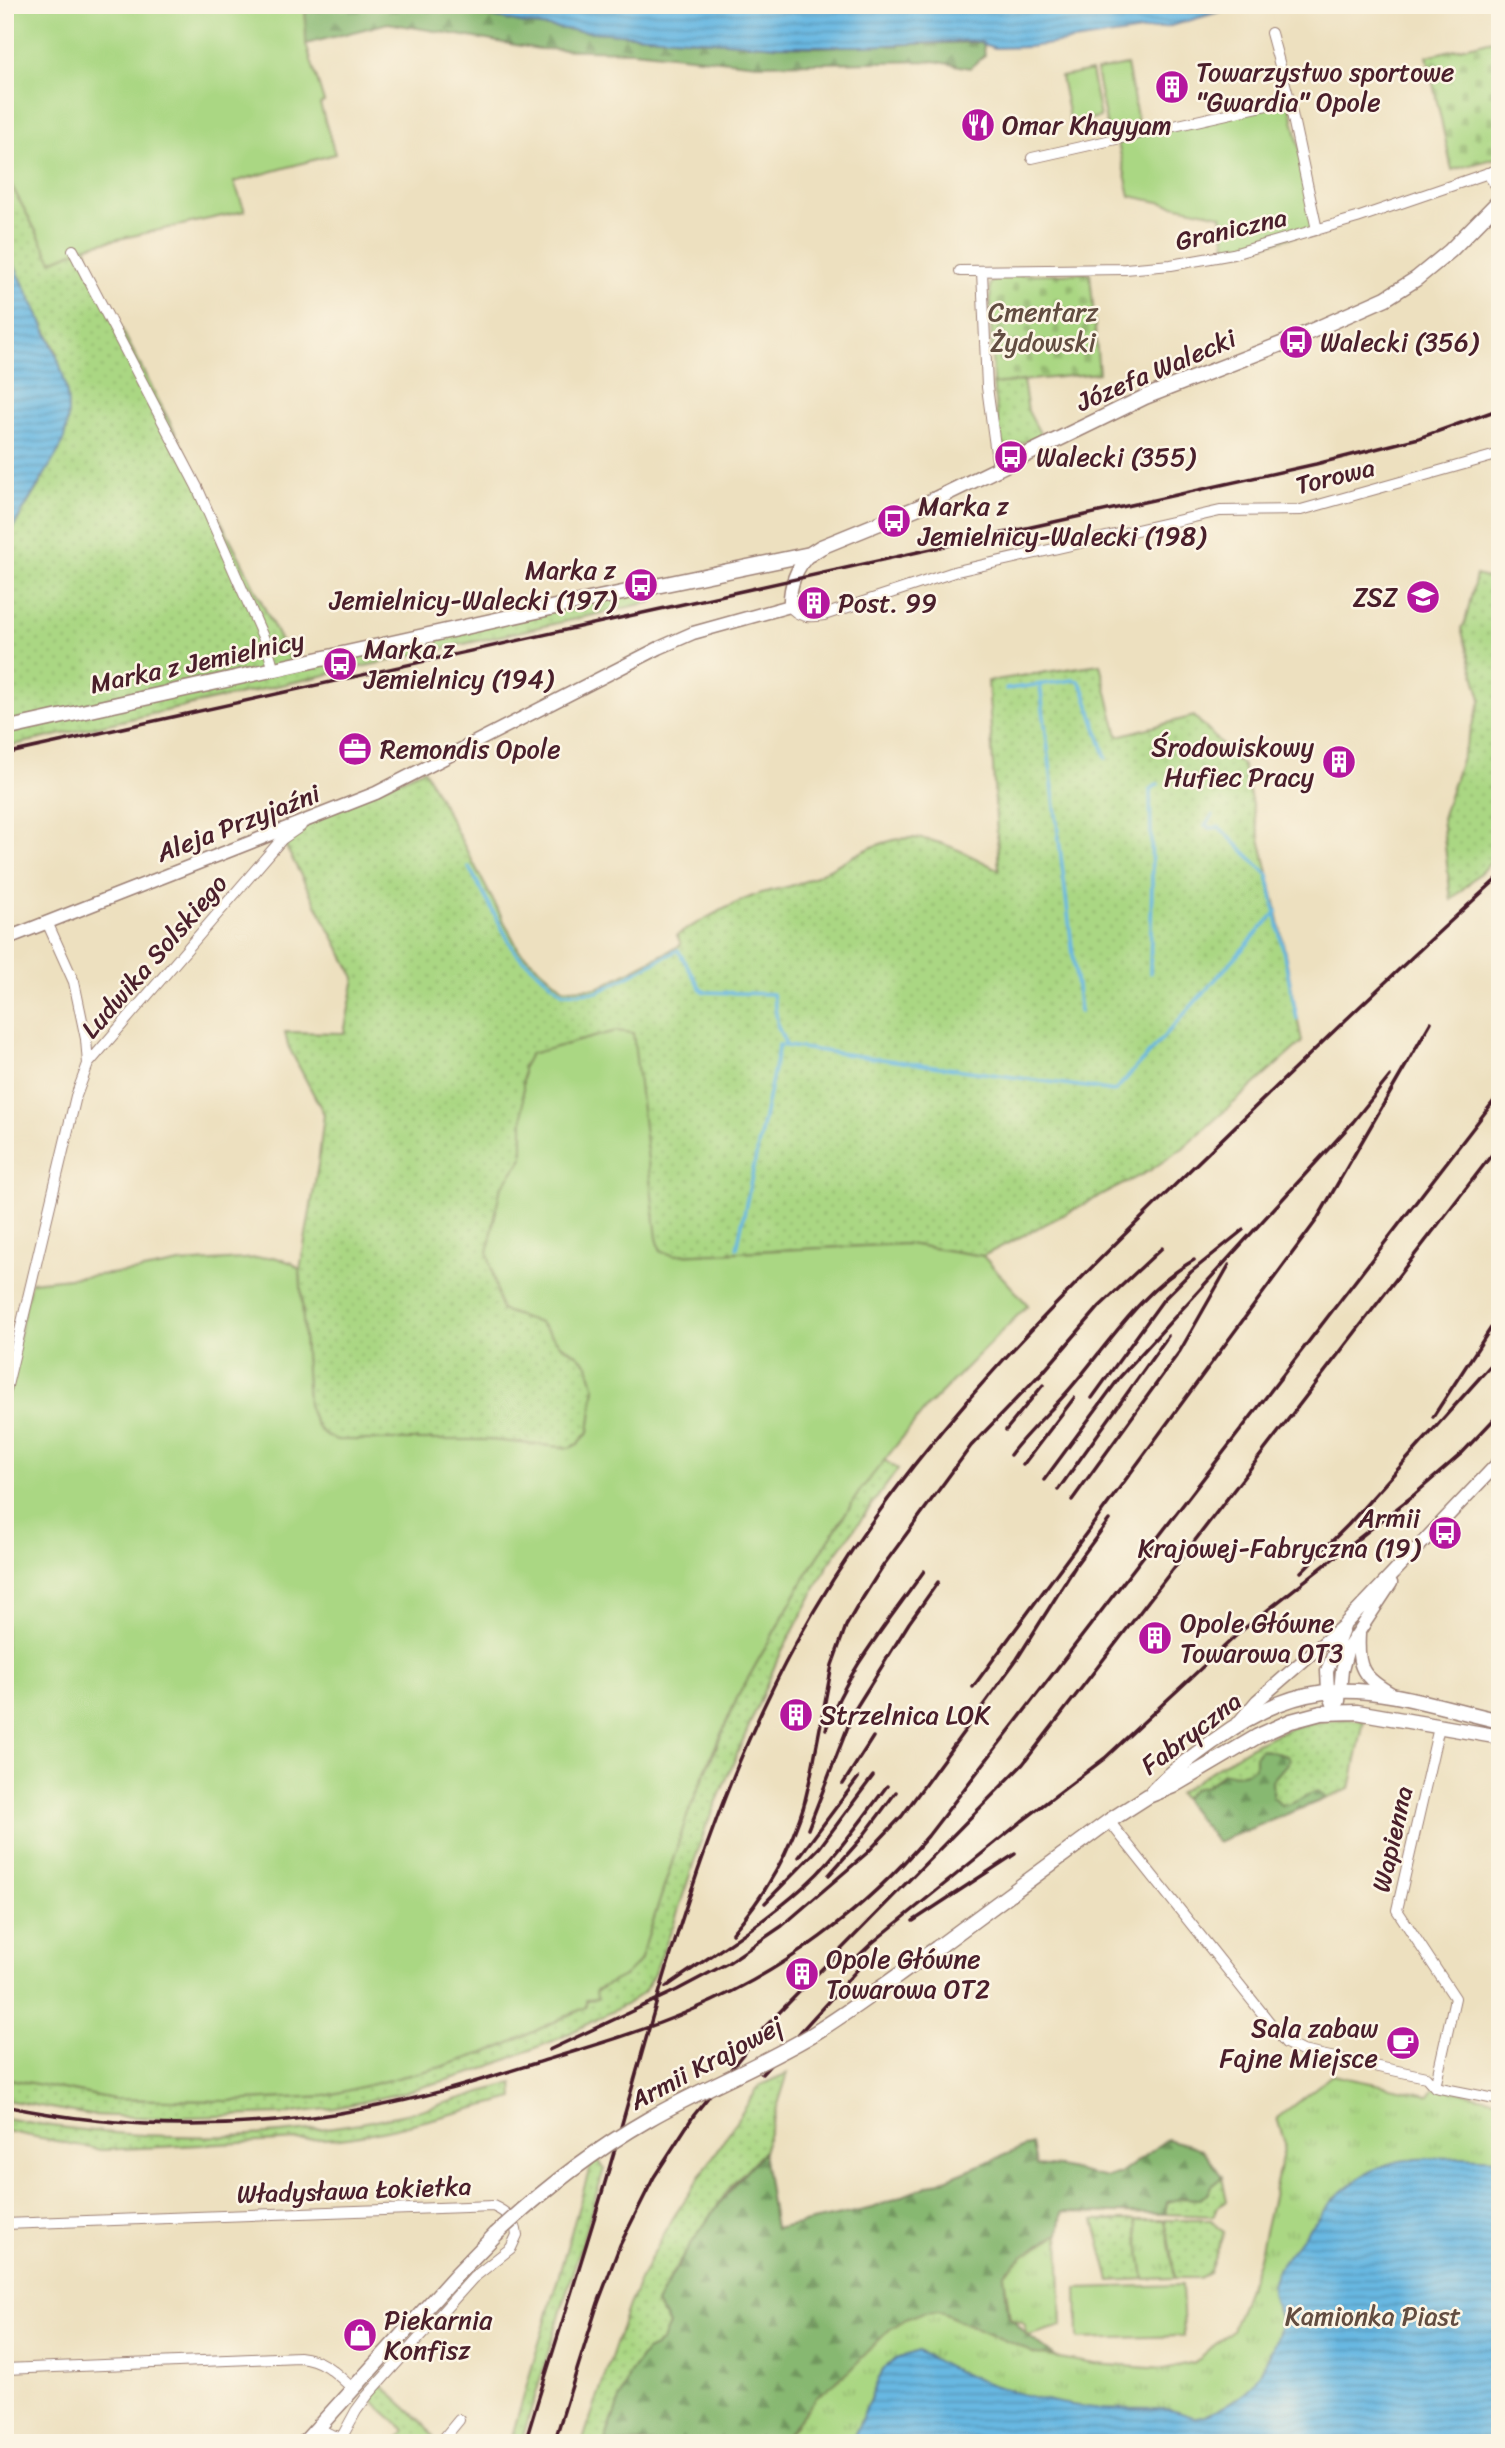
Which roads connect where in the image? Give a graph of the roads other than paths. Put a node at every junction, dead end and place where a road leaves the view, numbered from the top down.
1 (1494, 5) edge
2 (1500, 28) edge
3 (1271, 33) dead end
4 (1289, 100) junction
5 (1032, 159) dead end
6 (1500, 169) edge
7 (1487, 173) junction
8 (1500, 191) edge
9 (1500, 200) edge
10 (1317, 230) junction
11 (74, 250) dead end
12 (960, 271) dead end
13 (982, 271) junction
14 (1500, 454) edge
15 (998, 468) junction
16 (810, 554) junction
17 (790, 606) junction
18 (274, 670) junction
19 (5, 729) edge
20 (312, 818) junction
21 (47, 922) junction
22 (5, 939) edge
23 (88, 1064) junction
24 (5, 1394) edge
25 (1500, 1461) edge
26 (1401, 1568) junction
27 (1345, 1624) junction
28 (1359, 1632) junction
29 (1334, 1690) junction
30 (1395, 1696) junction
31 (1336, 1712) junction
32 (1500, 1721) edge
33 (1237, 1723) junction
34 (1439, 1727) junction
35 (1500, 1737) edge
36 (1149, 1796) junction
37 (1109, 1821) junction
38 (1436, 2087) junction
39 (1500, 2100) edge
40 (5, 2224) edge
41 (5, 2369) edge
42 (353, 2389) junction
43 (460, 2420) dead end
44 (318, 2427) junction
45 (304, 2443) edge
46 (440, 2443) edge

1 - 2 street
3 - 4 street
4 - 5 street
4 - 10 street
6 - 7 street, Graniczna
7 - 8 street
7 - 10 street, Graniczna
9 - 15 main road, Józefa Walecki
10 - 13 street, Graniczna
11 - 18 street
12 - 13 street, Graniczna
13 - 15 street
14 - 17 street, Torowa
15 - 16 main road, Józefa Walecki
16 - 17 street
16 - 18 main road, Marka z Jemielnicy
17 - 20 street, Aleja Przyjaźni
18 - 19 main road, Marka z Jemielnicy
20 - 21 street, Aleja Przyjaźni
20 - 23 street, Ludwika Solskiego
21 - 22 street, Aleja Przyjaźni
21 - 23 street, Ludwika Solskiego
23 - 24 street, Ludwika Solskiego
25 - 26 street
26 - 27 street
26 - 28 street
27 - 29 street
27 - 33 street
28 - 29 street
28 - 30 street
29 - 30 main road, Fabryczna
29 - 31 street
29 - 33 main road, Fabryczna
30 - 32 main road, Fabryczna
31 - 34 main road, Fabryczna
31 - 36 main road, Fabryczna
33 - 36 main road, Fabryczna
34 - 35 main road, Fabryczna
34 - 38 street, Wapienna
36 - 37 main road, Armii Krajowej
37 - 38 street
37 - 42 main road, Armii Krajowej, bridge
38 - 39 street
40 - 44 street, Władysława Łokietka
41 - 42 street
42 - 44 main road, Armii Krajowej
43 - 46 street
44 - 45 main road, Armii Krajowej

